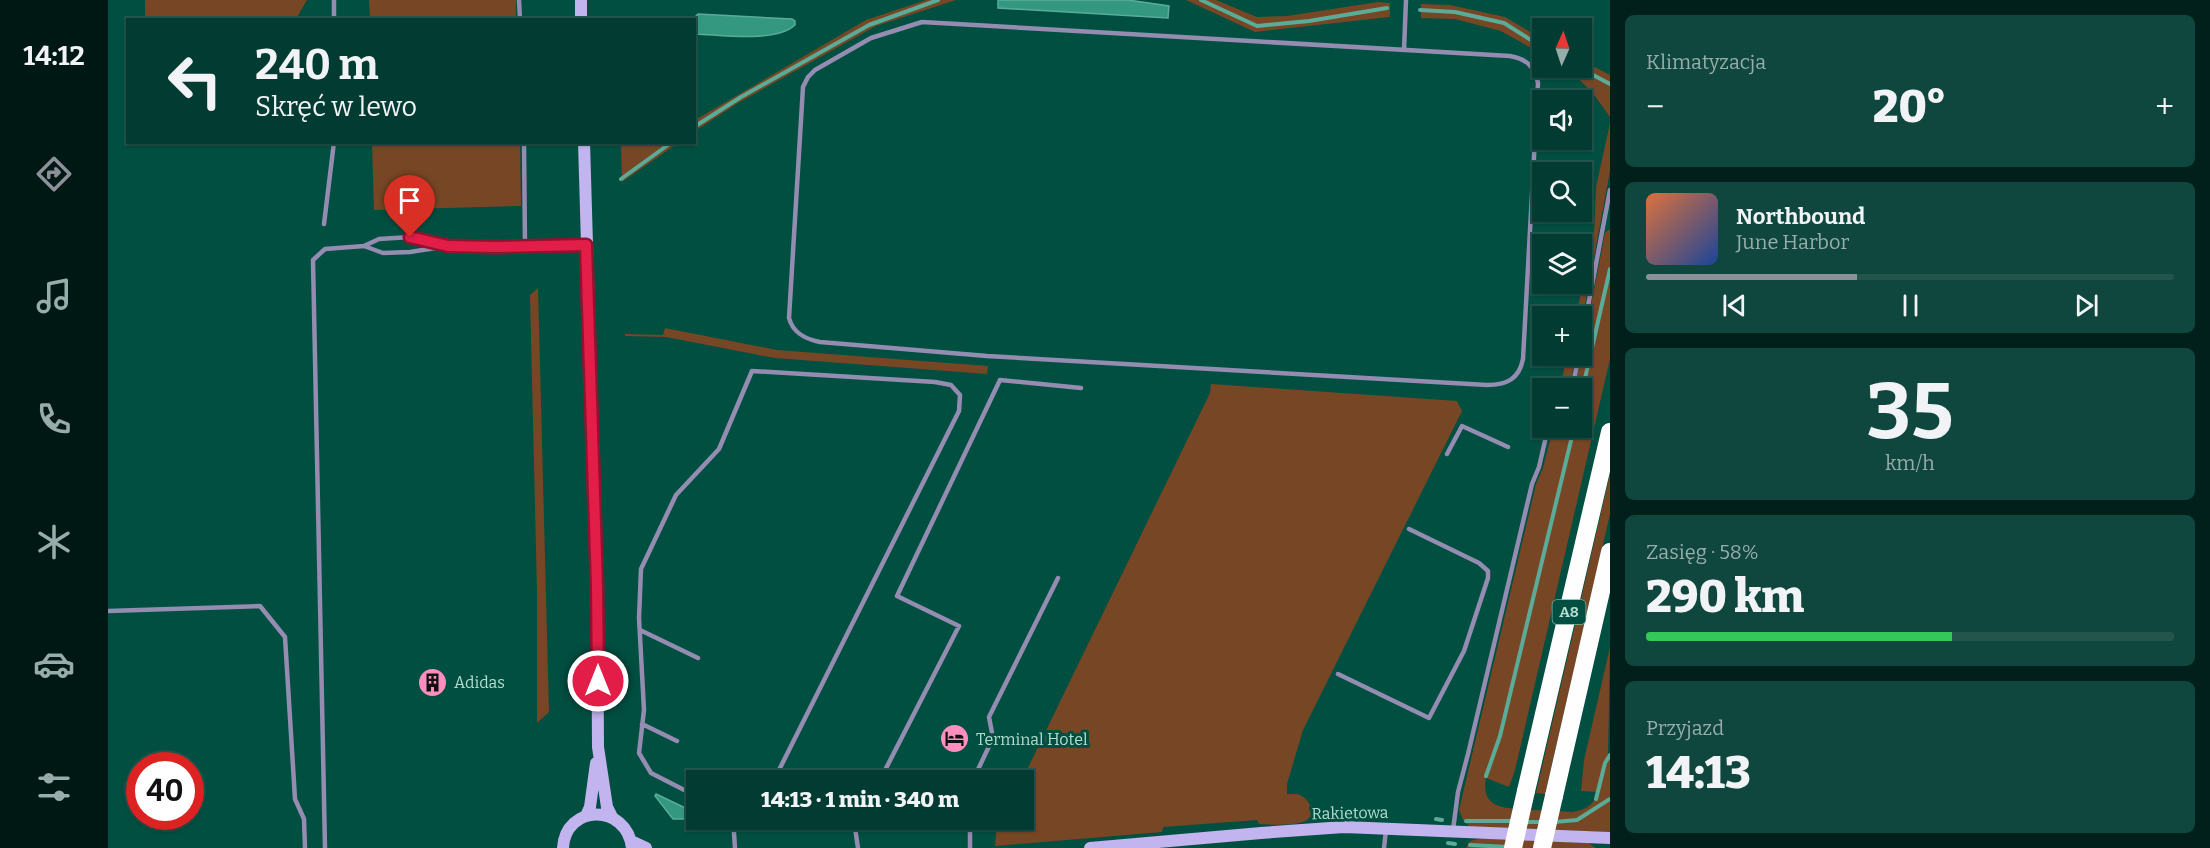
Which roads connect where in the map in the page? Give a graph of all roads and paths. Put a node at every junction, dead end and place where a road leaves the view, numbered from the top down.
1 (334, 0) edge
2 (519, 0) edge
3 (581, 0) edge
4 (1406, 0) edge
5 (334, 18) edge
6 (520, 18) edge
7 (581, 18) edge
8 (1404, 50) junction
9 (334, 144) edge
10 (524, 144) edge
11 (584, 144) edge
12 (1610, 190) edge
13 (324, 224) dead end
14 (586, 245) junction
15 (364, 246) junction
16 (448, 246) junction
17 (525, 246) junction
18 (1588, 306) edge
19 (1081, 388) dead end
20 (1610, 432) edge
21 (1546, 438) edge
22 (1508, 447) dead end
23 (1447, 454) dead end
24 (1409, 529) dead end
25 (1610, 552) edge
26 (1058, 578) dead end
27 (108, 611) edge
28 (640, 630) junction
29 (698, 658) dead end
30 (1338, 674) dead end
31 (642, 724) junction
32 (677, 741) dead end
33 (598, 747) junction
34 (779, 770) edge
35 (885, 770) edge
36 (978, 770) edge
37 (686, 791) edge
38 (586, 816) junction
39 (612, 817) junction
40 (1386, 828) junction
41 (734, 830) edge
42 (855, 830) edge
43 (970, 830) edge
44 (1452, 831) junction
45 (1606, 840) edge
46 (1217, 842) edge
47 (632, 845) edge
48 (1148, 846) edge
49 (305, 848) edge
50 (325, 848) edge
51 (562, 848) edge
52 (646, 848) edge
53 (735, 848) edge
54 (858, 848) edge
55 (970, 848) edge
56 (1090, 848) edge
57 (1384, 848) edge
58 (1513, 848) edge
59 (1542, 848) edge

1 - 5 lane
2 - 6 lane
3 - 7 street
4 - 8 lane
8 - 8 lane
9 - 13 lane
10 - 17 lane
11 - 14 street
12 - 18 lane
14 - 17 lane
14 - 33 street
15 - 16 lane
15 - 16 lane
15 - 50 lane
16 - 17 lane
19 - 35 lane
20 - 58 highway, A8, bridge
21 - 44 lane
22 - 23 lane
24 - 30 lane
25 - 59 highway, A8, bridge
26 - 36 lane
27 - 49 lane
28 - 29 lane
28 - 31 lane
28 - 34 lane
31 - 32 lane
31 - 37 lane
33 - 38 street
33 - 39 street
38 - 39 street
38 - 51 street
39 - 47 street
40 - 44 street, Rakietowa
40 - 46 street, Rakietowa
40 - 57 lane
41 - 53 lane
42 - 54 lane
43 - 55 lane
44 - 45 street, Rakietowa
46 - 48 street, Rakietowa
47 - 52 street
48 - 56 street, Rakietowa

